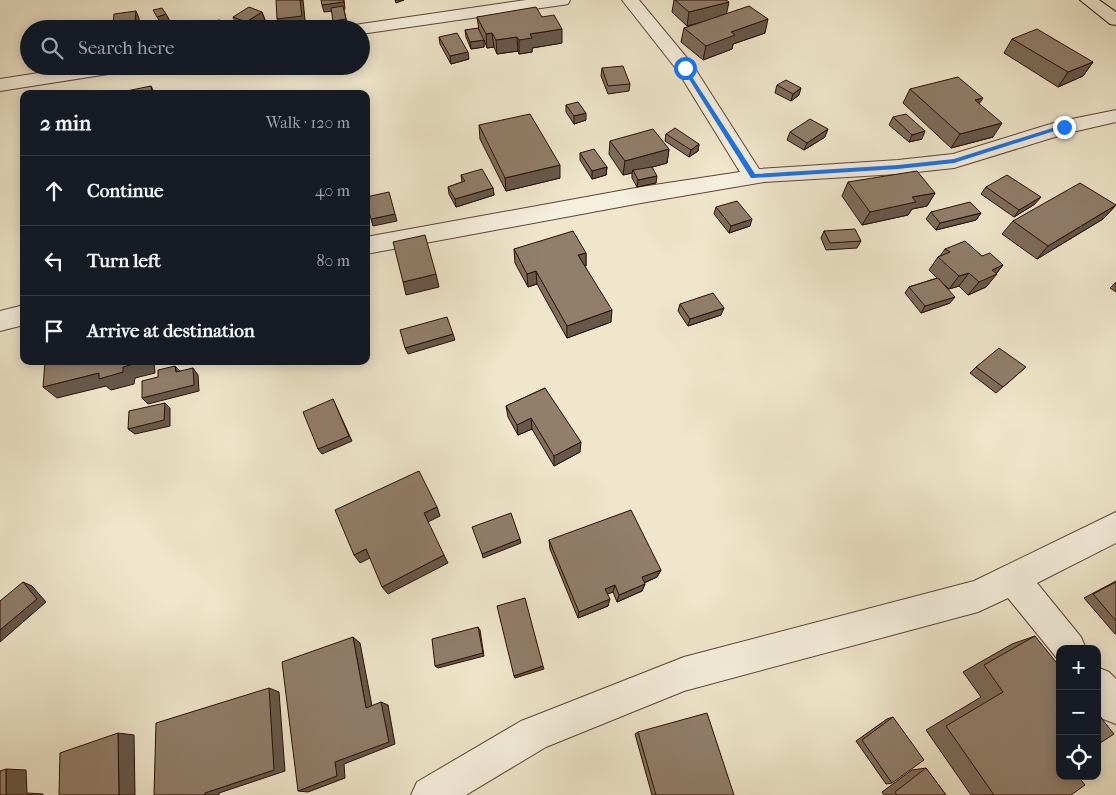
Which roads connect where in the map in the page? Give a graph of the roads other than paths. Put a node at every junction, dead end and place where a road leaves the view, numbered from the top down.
1 (562, 0) edge
2 (630, 0) edge
3 (1088, 0) edge
4 (1116, 20) edge
5 (370, 28) edge
6 (64, 75) edge
7 (0, 85) edge
8 (1116, 116) edge
9 (753, 176) junction
10 (370, 245) edge
11 (20, 316) edge
12 (0, 322) edge
13 (1116, 527) edge
14 (1013, 579) junction
15 (1066, 645) edge
16 (1101, 689) edge
17 (1116, 706) edge
18 (430, 795) edge

1 - 5 street
2 - 9 street
3 - 4 street
6 - 7 street
8 - 9 street
9 - 10 street
11 - 12 street
13 - 14 street
14 - 15 street
14 - 18 street
16 - 17 street

